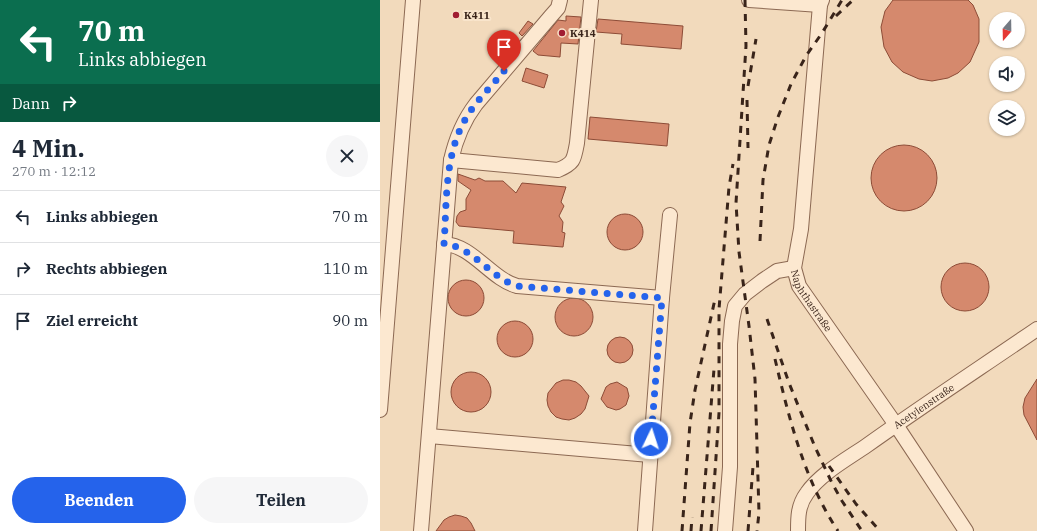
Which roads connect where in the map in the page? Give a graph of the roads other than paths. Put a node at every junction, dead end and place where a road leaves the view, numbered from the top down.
1 (413, 0) edge
2 (560, 0) edge
3 (591, 0) edge
4 (749, 0) edge
5 (821, 3) edge
6 (451, 160) junction
7 (670, 215) dead end
8 (444, 244) junction
9 (794, 268) junction
10 (662, 298) junction
11 (1037, 329) edge
12 (380, 410) edge
13 (896, 425) junction
14 (429, 436) junction
15 (650, 455) junction
16 (420, 531) edge
17 (645, 531) edge
18 (725, 531) edge
19 (798, 531) edge
20 (966, 531) edge

1 - 12 street
2 - 6 street
3 - 6 street
4 - 5 street
5 - 9 street, Naphthastraße
6 - 8 street
7 - 10 street
8 - 10 street
8 - 14 street
9 - 13 street, Naphthastraße
9 - 18 street
10 - 15 street
11 - 13 street, Acetylenstraße
13 - 19 street, Acetylenstraße
13 - 20 street, Naphthastraße
14 - 15 street
14 - 16 street
15 - 17 street

